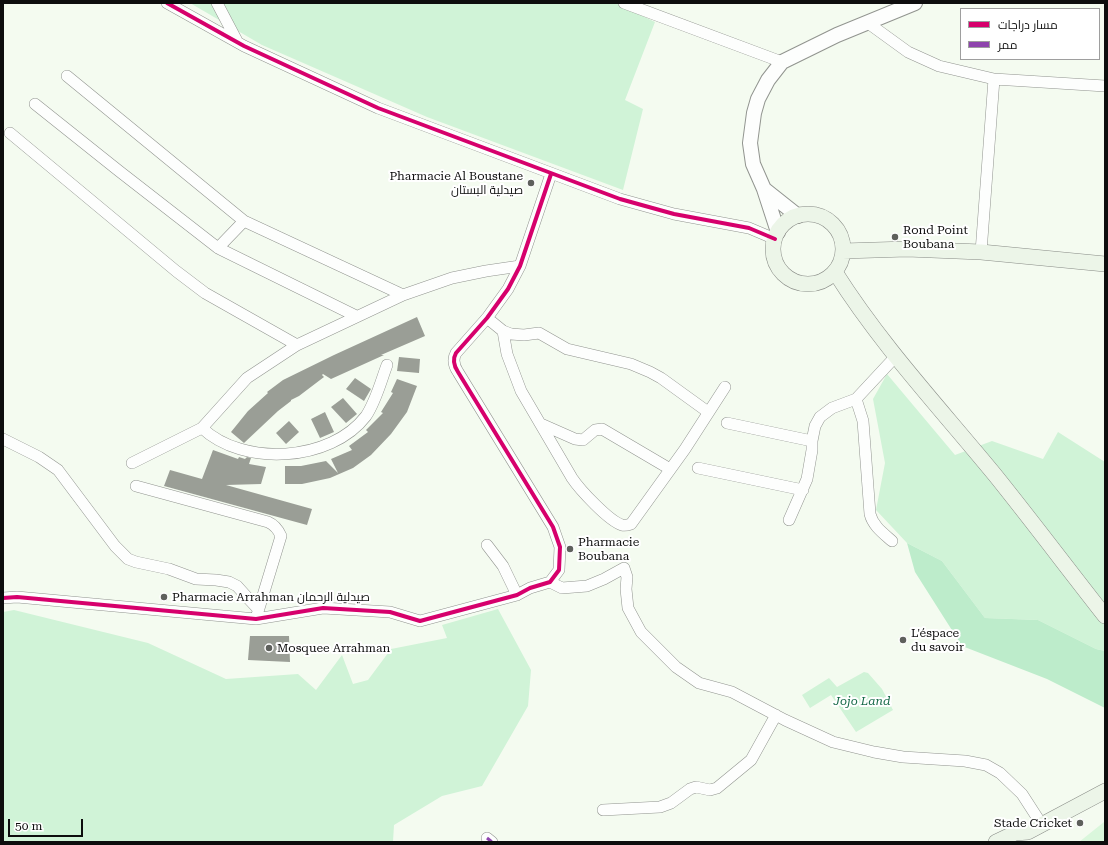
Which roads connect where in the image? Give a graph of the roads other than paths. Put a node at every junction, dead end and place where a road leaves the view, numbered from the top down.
1 (167, 3) edge
2 (217, 3) edge
3 (624, 3) edge
4 (908, 4) edge
5 (868, 23) junction
6 (237, 42) junction
7 (782, 62) junction
8 (67, 76) dead end
9 (994, 79) junction
10 (1105, 86) edge
11 (35, 104) dead end
12 (10, 133) dead end
13 (551, 174) junction
14 (764, 188) junction
15 (798, 216) junction
16 (244, 221) junction
17 (776, 235) junction
18 (842, 245) junction
19 (218, 248) junction
20 (981, 252) junction
21 (1105, 264) edge
22 (520, 266) junction
23 (834, 272) junction
24 (822, 282) junction
25 (403, 295) junction
26 (855, 304) junction
27 (356, 316) junction
28 (487, 318) junction
29 (502, 331) junction
30 (297, 345) junction
31 (896, 356) junction
32 (387, 365) dead end
33 (725, 387) dead end
34 (856, 399) junction
35 (708, 412) junction
36 (727, 423) dead end
37 (541, 424) junction
38 (202, 428) junction
39 (3, 439) edge
40 (812, 441) junction
41 (132, 463) dead end
42 (698, 468) dead end
43 (670, 469) junction
44 (136, 486) dead end
45 (802, 490) junction
46 (789, 520) dead end
47 (892, 541) dead end
48 (487, 545) dead end
49 (550, 582) junction
50 (517, 595) junction
51 (3, 598) edge
52 (257, 614) junction
53 (1105, 616) edge
54 (776, 715) junction
55 (1105, 791) edge
56 (603, 810) dead end
57 (1042, 825) junction
58 (1025, 837) edge
59 (996, 842) edge

1 - 6 street
2 - 6 street
3 - 7 street
4 - 5 street
5 - 7 street
5 - 9 street
6 - 13 street
7 - 14 street
8 - 16 street
9 - 10 street
9 - 20 street
11 - 19 street
12 - 30 street
13 - 17 street
13 - 22 street
14 - 15 street
14 - 17 street
15 - 17 main road
15 - 18 main road
16 - 19 street
16 - 25 street
17 - 24 main road
18 - 20 main road
18 - 23 main road
19 - 27 street
20 - 21 main road
22 - 25 street
22 - 28 street
23 - 24 main road
23 - 26 main road
24 - 26 main road
25 - 27 street
26 - 31 main road
27 - 30 street
28 - 29 street
28 - 49 street
29 - 35 street
29 - 37 street
30 - 38 street
31 - 34 street
31 - 53 main road
32 - 38 street
33 - 35 street
34 - 40 street
34 - 47 street
35 - 43 street
36 - 40 street
37 - 43 street
37 - 43 street
38 - 41 street
39 - 52 street
40 - 45 street
42 - 45 street
44 - 52 street
45 - 46 street
48 - 50 street
49 - 50 street
49 - 54 street
50 - 52 street
51 - 52 street
54 - 56 street
54 - 57 street
55 - 57 main road
57 - 58 main road
58 - 59 main road

